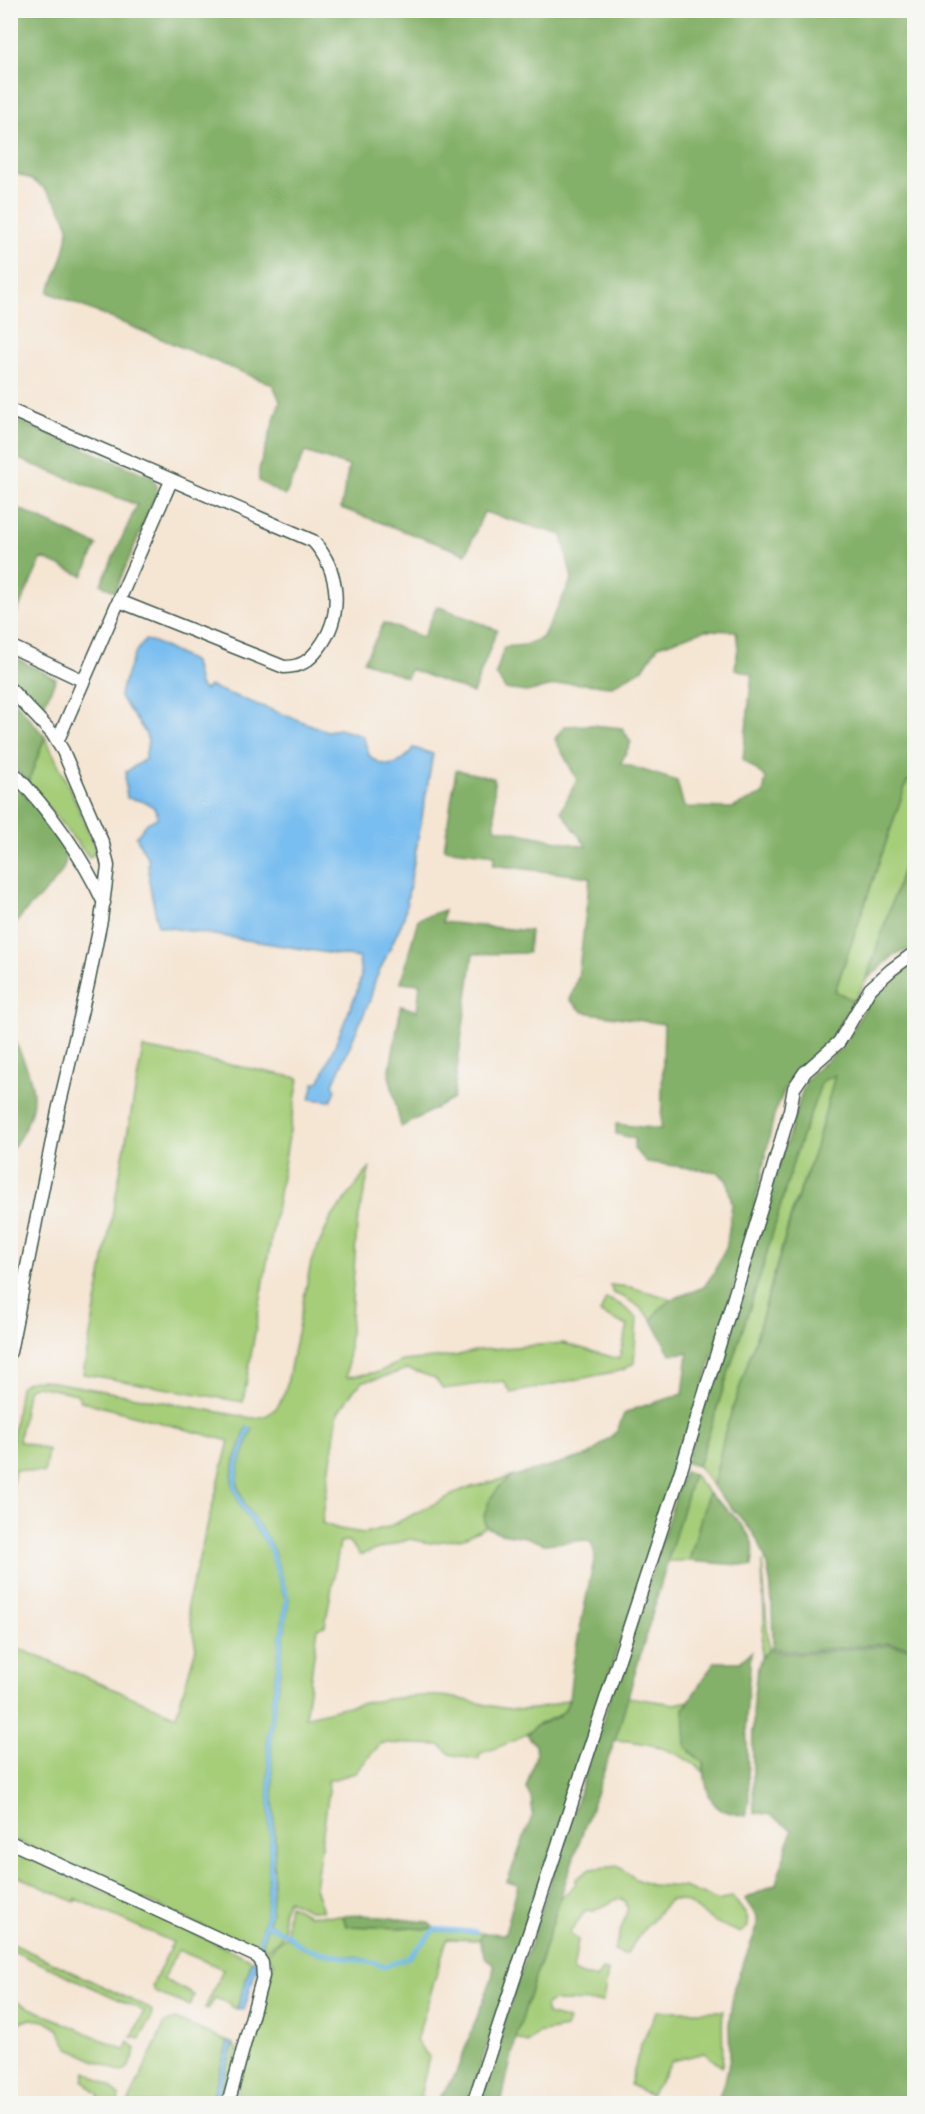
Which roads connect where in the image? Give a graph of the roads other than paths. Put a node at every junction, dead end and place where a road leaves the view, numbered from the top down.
1 (10, 410) edge
2 (171, 481) junction
3 (118, 601) junction
4 (10, 646) edge
5 (84, 681) junction
6 (10, 689) edge
7 (57, 742) junction
8 (10, 769) edge
9 (104, 903) junction
10 (915, 953) edge
11 (10, 1352) edge
12 (10, 1842) edge
13 (228, 2103) edge
14 (473, 2103) edge

1 - 2 street
2 - 3 street
2 - 3 street
3 - 5 street
4 - 5 street
5 - 7 street
6 - 7 street
7 - 9 street
8 - 9 street
9 - 11 street
10 - 14 street
12 - 13 street

